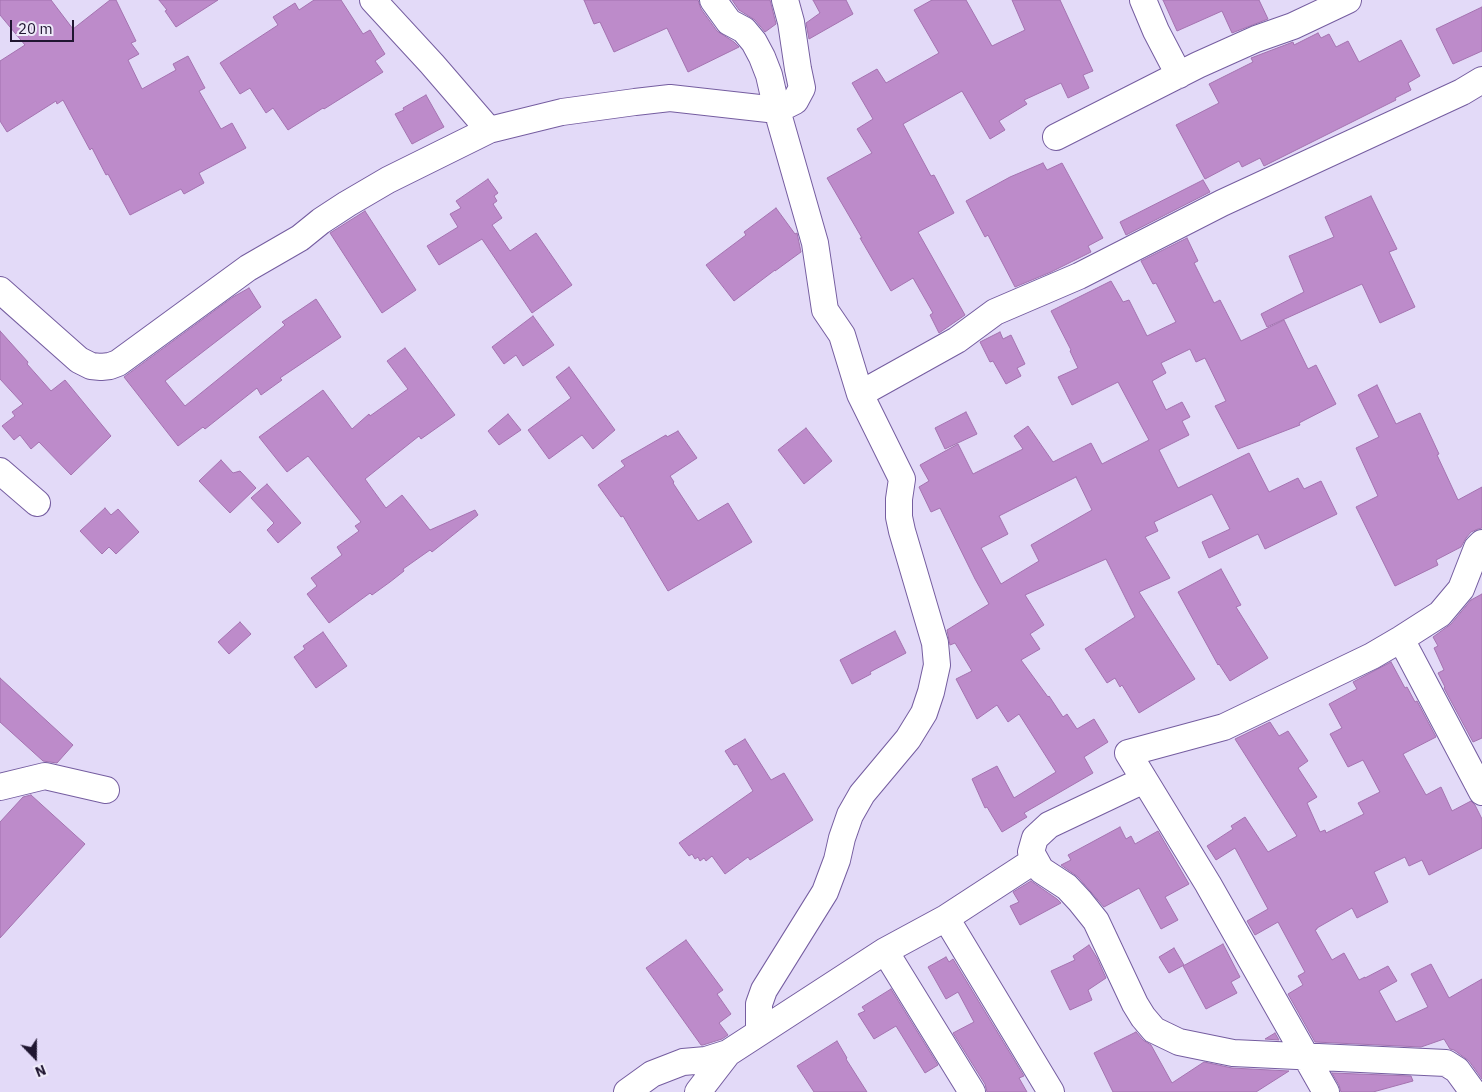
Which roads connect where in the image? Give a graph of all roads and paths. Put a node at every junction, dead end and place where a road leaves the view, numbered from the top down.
1 (373, 0) edge
2 (713, 0) edge
3 (785, 0) edge
4 (1143, 0) edge
5 (1348, 0) edge
6 (1179, 75) junction
7 (1482, 80) edge
8 (777, 110) junction
9 (489, 130) junction
10 (1056, 138) dead end
11 (0, 290) edge
12 (860, 394) junction
13 (0, 472) edge
14 (37, 503) dead end
15 (1480, 549) edge
16 (1401, 639) junction
17 (1144, 780) junction
18 (0, 787) edge
19 (106, 790) dead end
20 (1482, 792) edge
21 (1035, 860) junction
22 (946, 918) junction
23 (886, 951) junction
24 (759, 1032) junction
25 (728, 1053) junction
26 (1305, 1056) junction
27 (627, 1092) edge
28 (698, 1092) edge
29 (972, 1092) edge
30 (1051, 1092) edge
31 (1326, 1092) edge
32 (1473, 1092) edge

1 - 9 street
2 - 8 street
3 - 8 street
4 - 6 street
5 - 6 street
6 - 10 street
7 - 12 street
8 - 9 street
8 - 12 street
9 - 11 street
12 - 24 street
13 - 14 street
15 - 16 street
16 - 17 street
16 - 20 street
17 - 21 street
17 - 26 street
18 - 19 street
21 - 22 street
21 - 26 street
22 - 23 street
22 - 30 street
23 - 24 street
23 - 29 street
24 - 25 street
25 - 27 street
25 - 28 street
26 - 31 street
26 - 32 street

